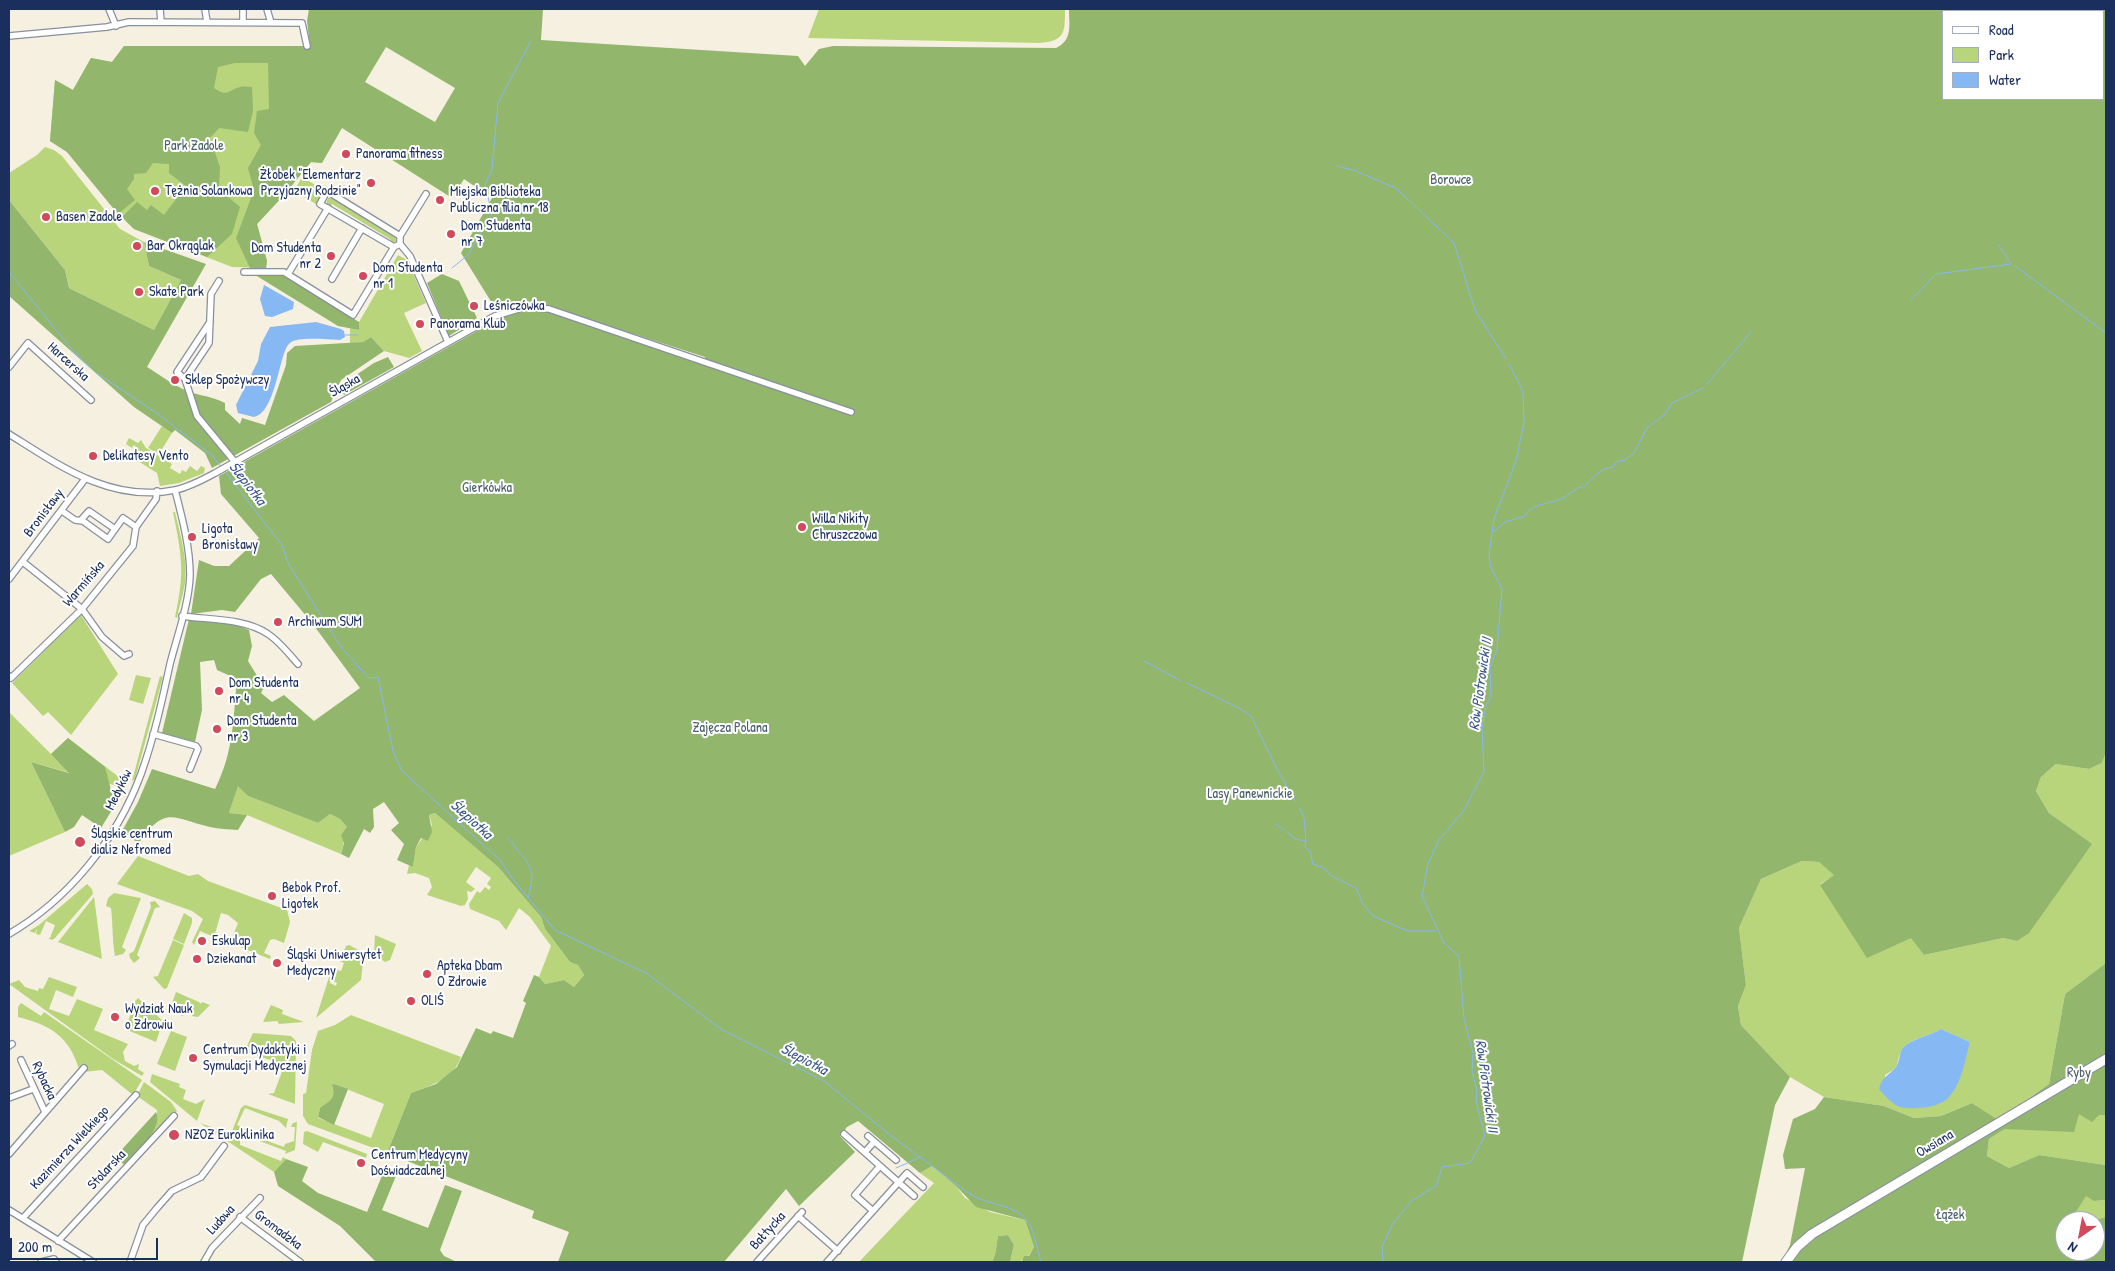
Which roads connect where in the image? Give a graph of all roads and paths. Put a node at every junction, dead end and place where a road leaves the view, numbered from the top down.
1 (109, 9) edge
2 (160, 9) edge
3 (205, 9) edge
4 (243, 9) edge
5 (267, 9) edge
6 (161, 22) junction
7 (206, 22) junction
8 (243, 22) junction
9 (271, 22) junction
10 (116, 26) junction
11 (9, 36) edge
12 (307, 46) dead end
13 (426, 194) dead end
14 (328, 208) junction
15 (362, 228) junction
16 (400, 236) junction
17 (397, 246) junction
18 (244, 272) dead end
19 (286, 273) junction
20 (332, 278) dead end
21 (219, 281) dead end
22 (210, 322) junction
23 (448, 342) junction
24 (9, 367) edge
25 (185, 380) junction
26 (91, 400) dead end
27 (851, 412) dead end
28 (9, 434) edge
29 (234, 462) junction
30 (85, 479) junction
31 (175, 490) junction
32 (157, 491) junction
33 (62, 511) junction
34 (81, 520) junction
35 (136, 527) junction
36 (115, 529) junction
37 (23, 562) junction
38 (9, 579) edge
39 (82, 609) junction
40 (182, 616) junction
41 (129, 654) dead end
42 (298, 664) dead end
43 (9, 676) edge
44 (153, 734) junction
45 (190, 769) dead end
46 (9, 934) edge
47 (2106, 1059) edge
48 (21, 1060) dead end
49 (84, 1068) dead end
50 (33, 1089) junction
51 (136, 1095) dead end
52 (9, 1098) edge
53 (45, 1112) junction
54 (174, 1116) dead end
55 (844, 1134) dead end
56 (868, 1136) dead end
57 (874, 1142) junction
58 (224, 1146) dead end
59 (865, 1152) junction
60 (9, 1154) edge
61 (896, 1160) dead end
62 (880, 1166) junction
63 (899, 1182) junction
64 (922, 1187) dead end
65 (914, 1196) dead end
66 (260, 1198) dead end
67 (9, 1210) edge
68 (873, 1211) junction
69 (240, 1217) junction
70 (22, 1218) junction
71 (58, 1241) junction
72 (838, 1251) junction
73 (41, 1262) edge
74 (56, 1262) edge
75 (93, 1262) edge
76 (130, 1262) edge
77 (204, 1262) edge
78 (300, 1262) edge
79 (757, 1262) edge
80 (827, 1262) edge
81 (1786, 1262) edge

1 - 10 street
2 - 6 street
3 - 7 street
4 - 8 street
5 - 9 street
6 - 7 street
6 - 10 street
7 - 8 street
8 - 9 street
9 - 12 street
10 - 11 street
13 - 16 street
14 - 15 street
14 - 16 street
14 - 19 street
15 - 17 street
15 - 20 street
16 - 17 street
17 - 19 street
17 - 23 street
18 - 19 street
21 - 22 street
22 - 25 street
22 - 25 street
23 - 27 street, Śląska
23 - 29 street, Śląska
24 - 26 street, Harcerska
25 - 29 street
28 - 30 street, Śląska
29 - 31 street, Śląska
30 - 32 street, Śląska
30 - 33 street, Bronisławy
31 - 32 street, Śląska
31 - 40 street, Medyków
32 - 35 street, Warmińska
33 - 34 street
33 - 37 street, Bronisławy
34 - 36 street
34 - 36 street
35 - 36 street
35 - 39 street, Warmińska
37 - 38 street, Bronisławy
37 - 39 street
39 - 41 street
39 - 43 street, Warmińska
40 - 42 street
40 - 44 street, Medyków
44 - 45 street
44 - 46 street, Medyków
47 - 81 street, Owsiana
48 - 50 street, Rybacka
49 - 53 street
50 - 52 street
50 - 53 street, Rybacka
51 - 70 street, Kazimierza Wielkiego
53 - 60 street
54 - 71 street, Stolarska
55 - 59 street
56 - 57 street
57 - 59 street
57 - 61 street
58 - 76 street
59 - 62 street
62 - 63 street
62 - 68 street
63 - 64 street
63 - 65 street
63 - 68 street
66 - 69 street, Ludowa
67 - 70 street
68 - 72 street
69 - 77 street, Ludowa
69 - 78 street, Gromadzka
70 - 71 street
71 - 75 street
72 - 79 street, Bałtycka
72 - 80 street
73 - 74 street

